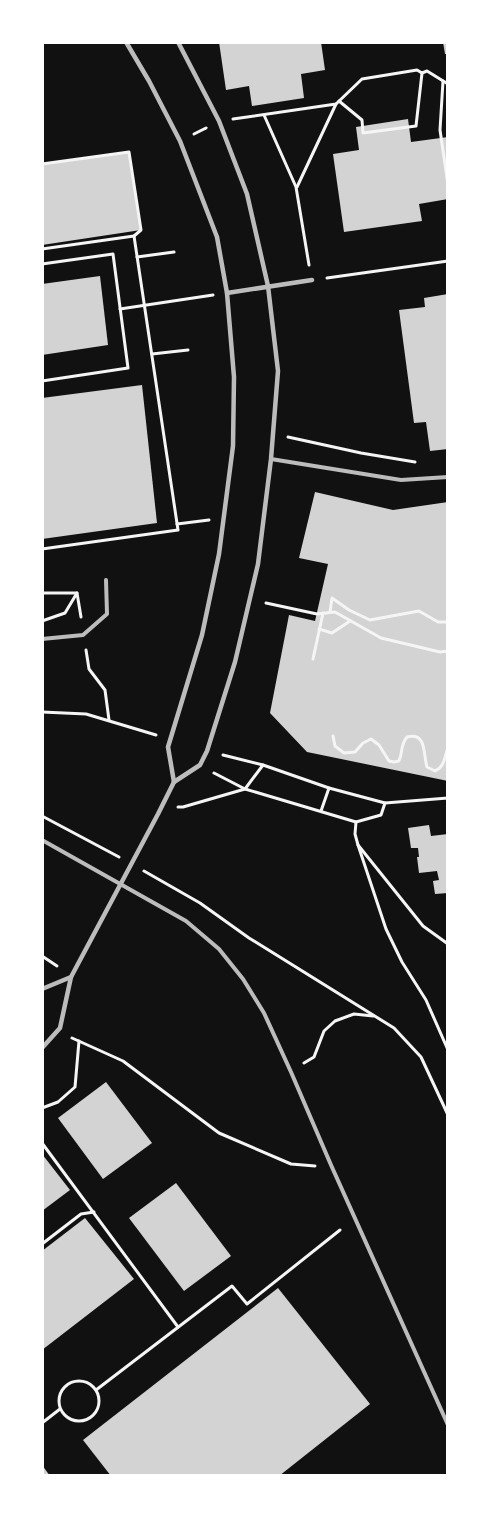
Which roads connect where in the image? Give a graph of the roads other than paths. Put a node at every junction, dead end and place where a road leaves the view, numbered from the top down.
1 (126, 42) edge
2 (178, 42) edge
3 (312, 280) road end
4 (268, 286) junction
5 (227, 293) junction
6 (271, 459) junction
7 (448, 477) edge
8 (106, 580) dead end
9 (42, 639) edge
10 (174, 782) junction
11 (42, 840) edge
12 (71, 977) junction
13 (42, 989) edge
14 (42, 1048) edge
15 (448, 1424) edge

1 - 5 street
2 - 4 street
3 - 4 street
4 - 5 street
4 - 6 street
5 - 10 street
6 - 7 lane
6 - 10 street
8 - 9 lane
10 - 12 street
11 - 15 lane
12 - 13 street
12 - 14 street

